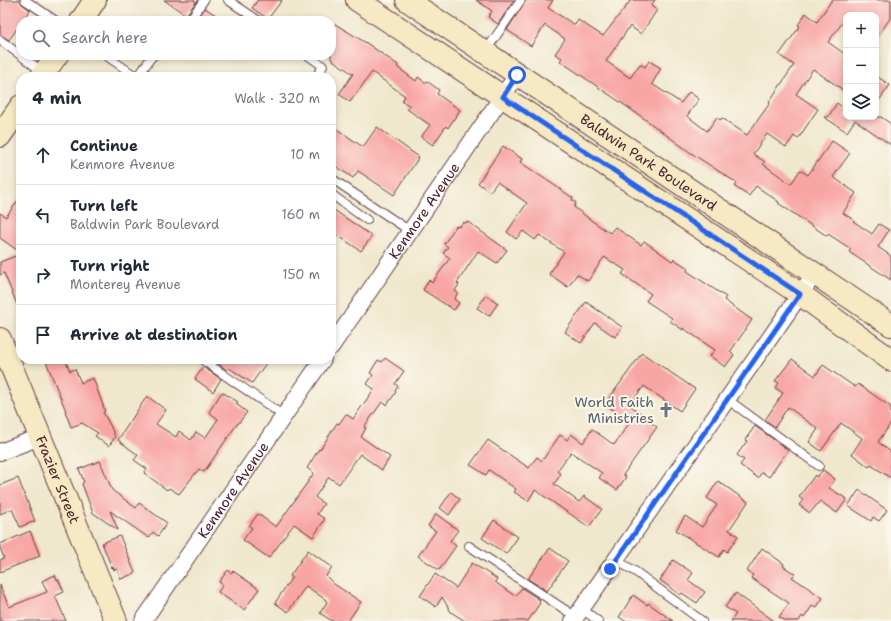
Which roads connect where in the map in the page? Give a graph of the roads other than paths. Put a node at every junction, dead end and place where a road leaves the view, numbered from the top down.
1 (25, 0) edge
2 (204, 0) edge
3 (228, 0) edge
4 (357, 0) edge
5 (407, 0) edge
6 (521, 0) edge
7 (49, 16) edge
8 (192, 16) edge
9 (251, 16) edge
10 (0, 40) edge
11 (16, 53) edge
12 (485, 53) junction
13 (24, 60) edge
14 (53, 60) edge
15 (112, 60) edge
16 (147, 60) edge
17 (314, 60) edge
18 (38, 72) edge
19 (44, 72) edge
20 (130, 72) edge
21 (141, 72) edge
22 (319, 72) edge
23 (517, 75) junction
24 (503, 97) junction
25 (16, 113) edge
26 (0, 136) edge
27 (336, 181) edge
28 (336, 198) edge
29 (367, 220) dead end
30 (410, 231) junction
31 (815, 273) junction
32 (800, 294) junction
33 (891, 325) edge
34 (0, 338) edge
35 (336, 340) edge
36 (891, 360) edge
37 (208, 364) edge
38 (320, 364) edge
39 (727, 399) junction
40 (284, 416) junction
41 (40, 437) junction
42 (0, 452) edge
43 (819, 466) dead end
44 (469, 546) dead end
45 (616, 560) junction
46 (577, 615) edge
47 (116, 621) edge
48 (143, 621) edge
49 (598, 621) edge
50 (702, 621) edge

1 - 7 lane
2 - 8 lane
3 - 9 lane
4 - 24 main road, Baldwin Park Boulevard
5 - 12 main road, Baldwin Park Boulevard
6 - 12 lane
10 - 11 lane
12 - 23 main road, Baldwin Park Boulevard
13 - 18 lane
14 - 19 main road
15 - 20 lane
16 - 21 lane
17 - 22 lane
23 - 24 street, Kenmore Avenue
23 - 31 main road, Baldwin Park Boulevard
24 - 30 street, Kenmore Avenue
24 - 32 main road, Baldwin Park Boulevard
25 - 26 main road
27 - 30 lane
28 - 29 lane
30 - 35 street, Kenmore Avenue
31 - 32 street
31 - 33 main road, Baldwin Park Boulevard
32 - 36 main road, Baldwin Park Boulevard
32 - 39 street
34 - 41 main road, Frazier Street
37 - 40 lane
38 - 40 street, Kenmore Avenue
39 - 43 lane
39 - 45 street
40 - 48 street, Kenmore Avenue
41 - 42 street
41 - 47 main road, Frazier Street
44 - 46 lane
45 - 46 street
45 - 50 lane
46 - 49 lane

